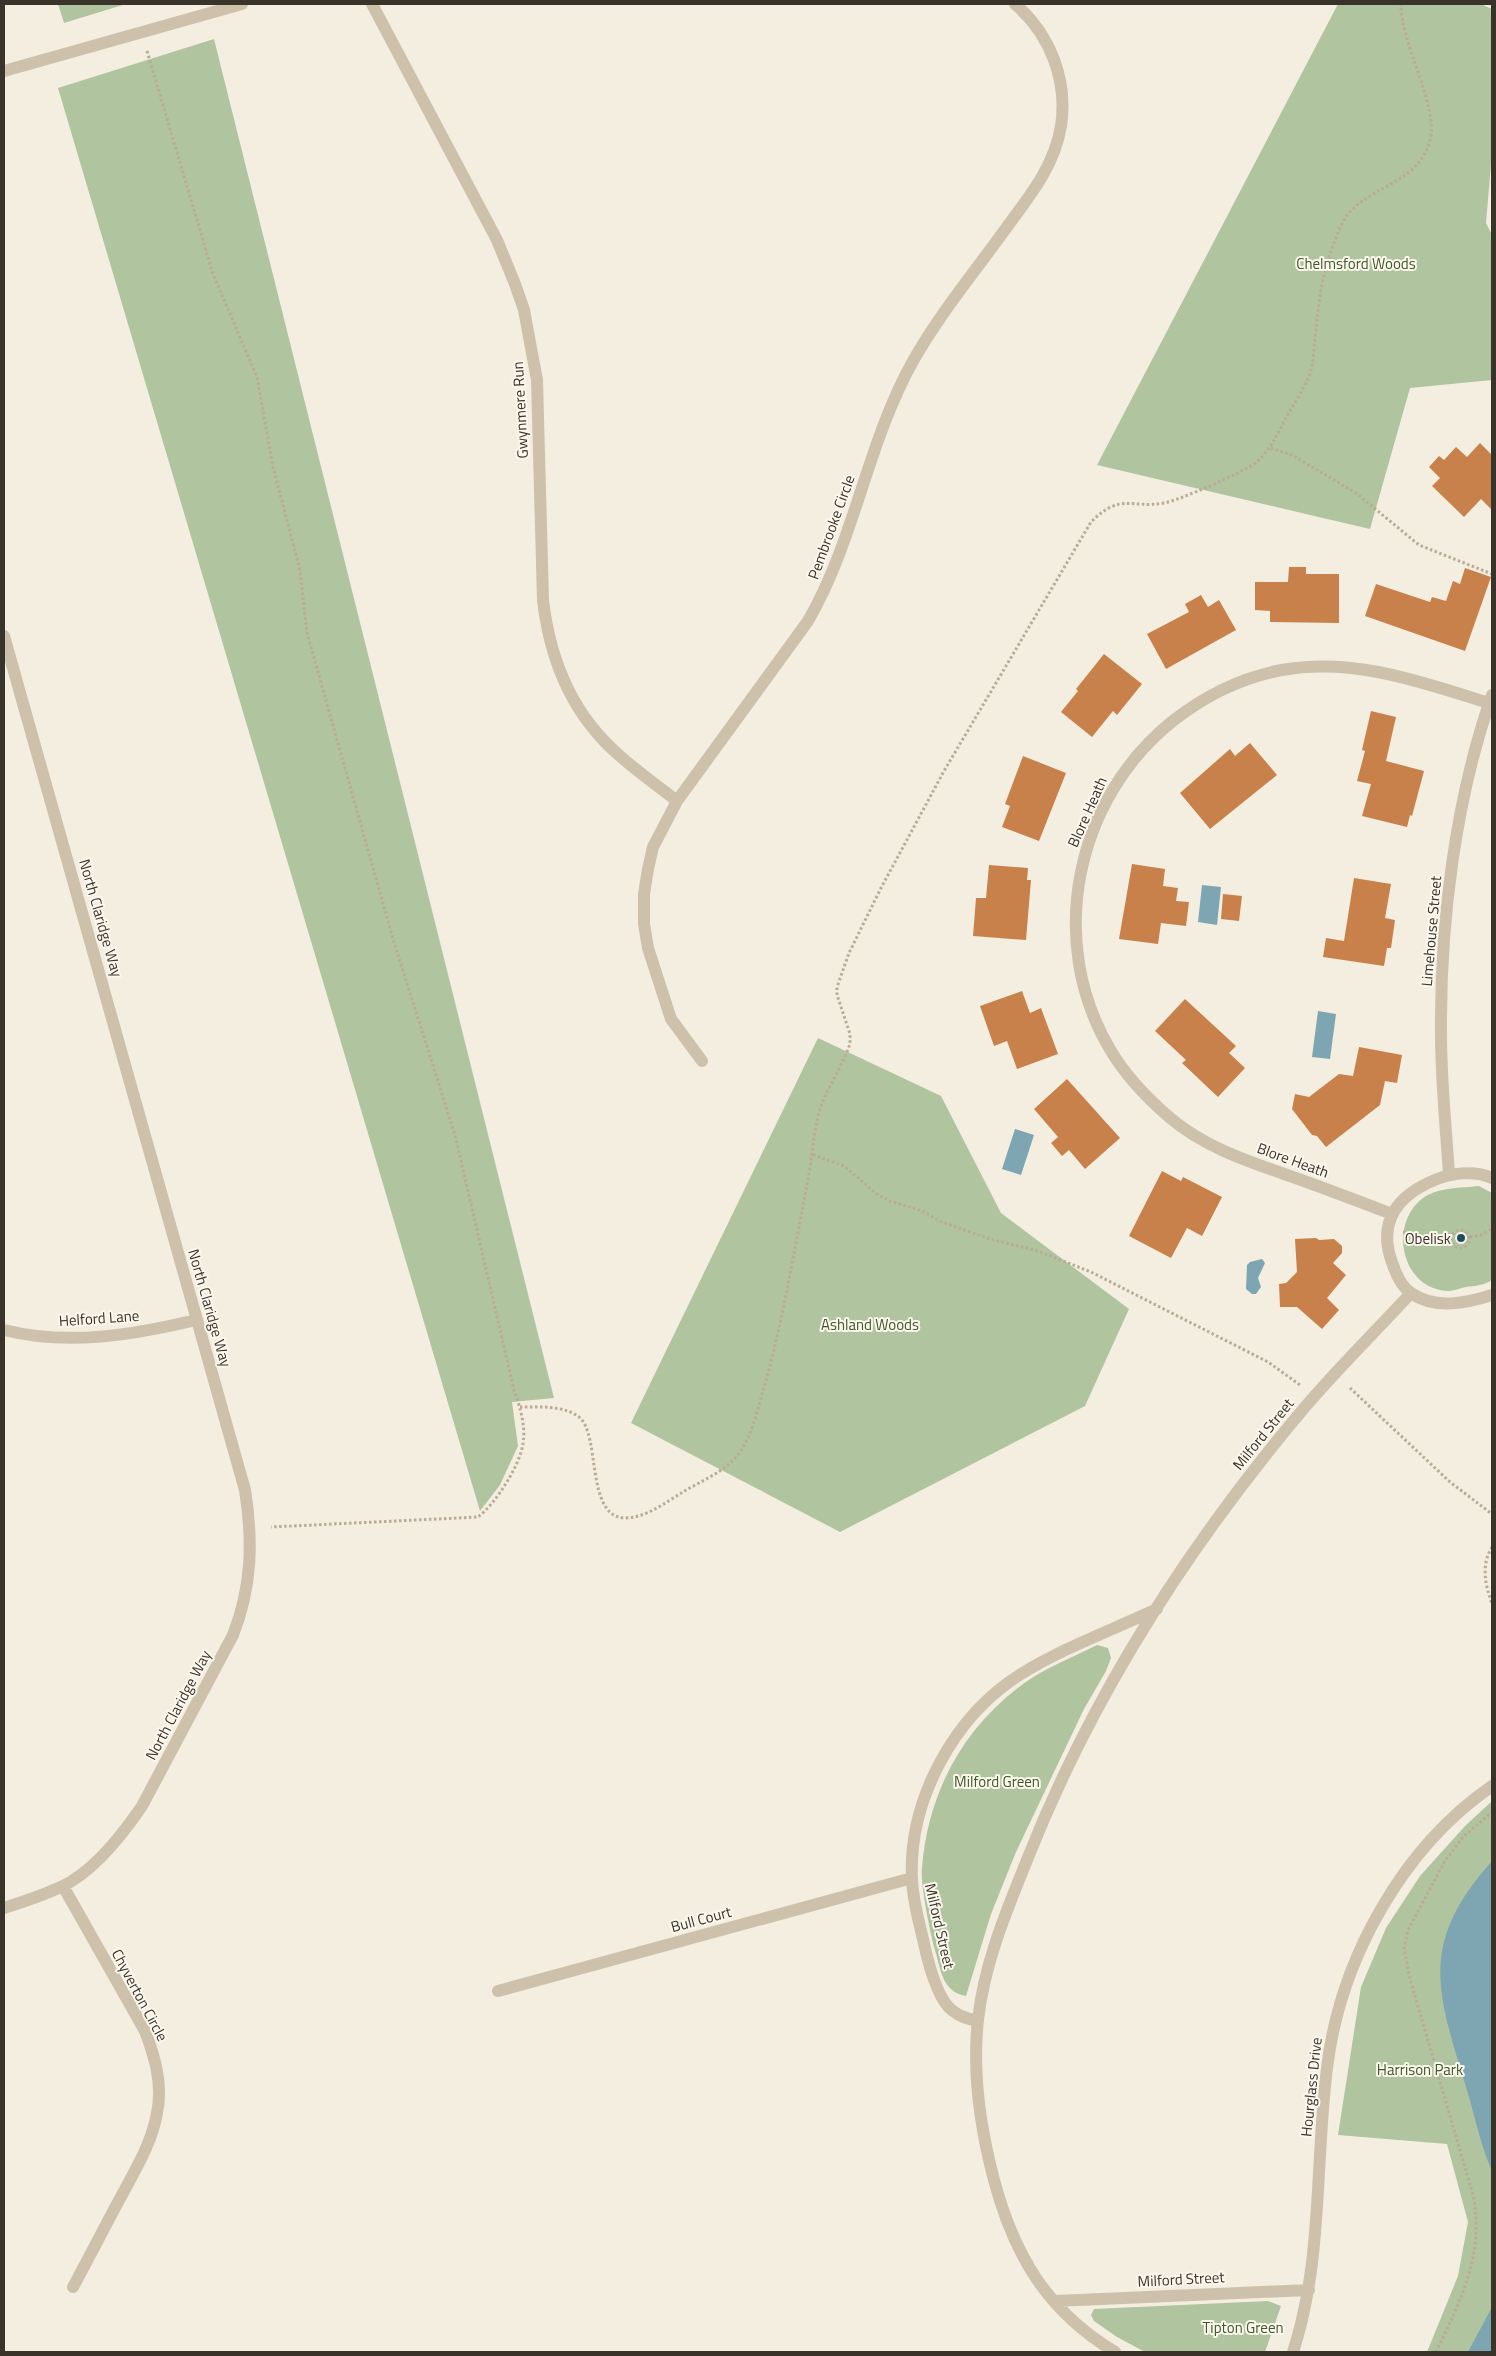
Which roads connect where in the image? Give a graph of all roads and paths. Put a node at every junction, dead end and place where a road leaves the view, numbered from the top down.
1 (242, 4) edge
2 (372, 4) edge
3 (1015, 4) edge
4 (1401, 4) edge
5 (147, 51) dead end
6 (4, 71) edge
7 (1271, 448) junction
8 (1492, 574) edge
9 (4, 636) edge
10 (1491, 699) edge
11 (677, 800) junction
12 (702, 1062) dead end
13 (813, 1155) junction
14 (1449, 1174) junction
15 (1492, 1178) edge
16 (1392, 1214) junction
17 (1492, 1228) edge
18 (1402, 1232) dead end
19 (1469, 1237) junction
20 (1451, 1242) junction
21 (1411, 1293) junction
22 (1492, 1295) edge
23 (196, 1320) junction
24 (4, 1330) edge
25 (1300, 1385) dead end
26 (1350, 1388) dead end
27 (520, 1407) junction
28 (1492, 1514) edge
29 (271, 1527) dead end
30 (1492, 1546) edge
31 (1492, 1604) edge
32 (1157, 1609) junction
33 (1492, 1786) edge
34 (1492, 1812) edge
35 (912, 1878) junction
36 (63, 1886) junction
37 (4, 1908) edge
38 (498, 1991) dead end
39 (978, 2021) junction
40 (73, 2287) dead end
41 (1309, 2290) junction
42 (1055, 2301) junction
43 (1115, 2352) edge
44 (1293, 2352) edge
45 (1436, 2352) edge

1 - 6 street
2 - 11 street, Gwynmere Run
3 - 11 street, Pembrooke Circle
4 - 7 path
5 - 27 path
7 - 8 path
7 - 13 path
9 - 23 street, North Claridge Way
10 - 14 street, Limehouse Street
10 - 16 street, Blore Heath
11 - 12 street, Pembrooke Circle
13 - 25 path
13 - 27 path
14 - 15 street
14 - 16 street
16 - 21 street
17 - 19 path
18 - 20 path
19 - 20 path
19 - 20 path
21 - 22 street
21 - 32 street, Milford Street
23 - 24 street, Helford Lane
23 - 36 street, North Claridge Way
26 - 28 path
27 - 29 path
30 - 31 path
32 - 35 street, Milford Street
32 - 39 street, Milford Street
33 - 41 street, Hourglass Drive
34 - 45 path
35 - 38 street, Bull Court
35 - 39 street, Milford Street
36 - 37 street, North Claridge Way
36 - 40 street, Chyverton Circle
39 - 42 street, Milford Street
41 - 42 street, Milford Street
41 - 44 street, Hourglass Drive
42 - 43 street, Milford Street

